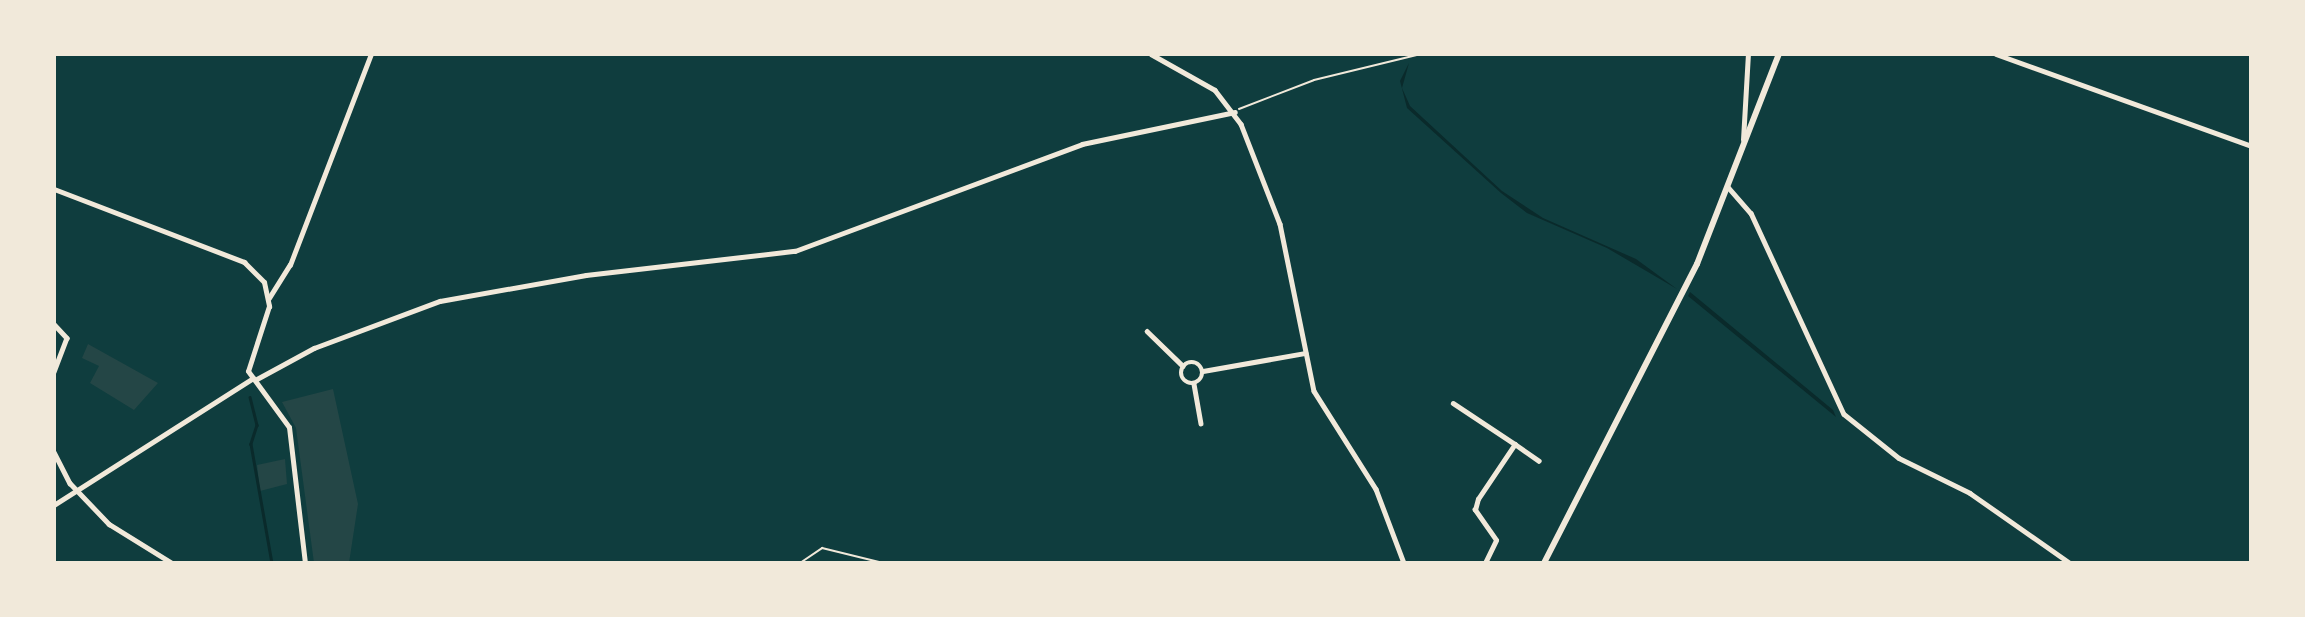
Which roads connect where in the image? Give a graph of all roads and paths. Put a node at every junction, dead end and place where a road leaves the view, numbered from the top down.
1 (371, 54) edge
2 (1151, 54) edge
3 (1421, 54) edge
4 (1750, 54) edge
5 (1779, 54) edge
6 (1996, 54) edge
7 (1235, 112) junction
8 (2251, 146) edge
9 (1744, 148) junction
10 (1728, 187) junction
11 (54, 189) edge
12 (270, 299) junction
13 (54, 324) edge
14 (1147, 331) dead end
15 (1305, 354) junction
16 (1184, 366) junction
17 (1203, 371) junction
18 (54, 372) edge
19 (254, 379) junction
20 (1194, 384) junction
21 (1453, 403) dead end
22 (1201, 424) dead end
23 (1515, 444) junction
24 (54, 452) edge
25 (1539, 461) dead end
26 (81, 494) junction
27 (54, 505) edge
28 (172, 563) edge
29 (305, 563) edge
30 (800, 563) edge
31 (883, 563) edge
32 (1405, 563) edge
33 (1485, 563) edge
34 (1544, 563) edge
35 (2070, 563) edge

1 - 12 street
2 - 7 street
3 - 7 path
4 - 9 street
5 - 9 main road
6 - 8 street
7 - 15 street
7 - 19 street
9 - 10 main road
10 - 34 main road
10 - 35 street
11 - 12 street
12 - 19 street
13 - 18 street
14 - 16 street
15 - 17 street
15 - 32 street
16 - 17 street
16 - 20 street
17 - 20 street
19 - 26 street
19 - 29 street
20 - 22 street
21 - 23 street
23 - 25 street
23 - 33 street
24 - 26 street
26 - 27 street
26 - 28 street
30 - 31 path

